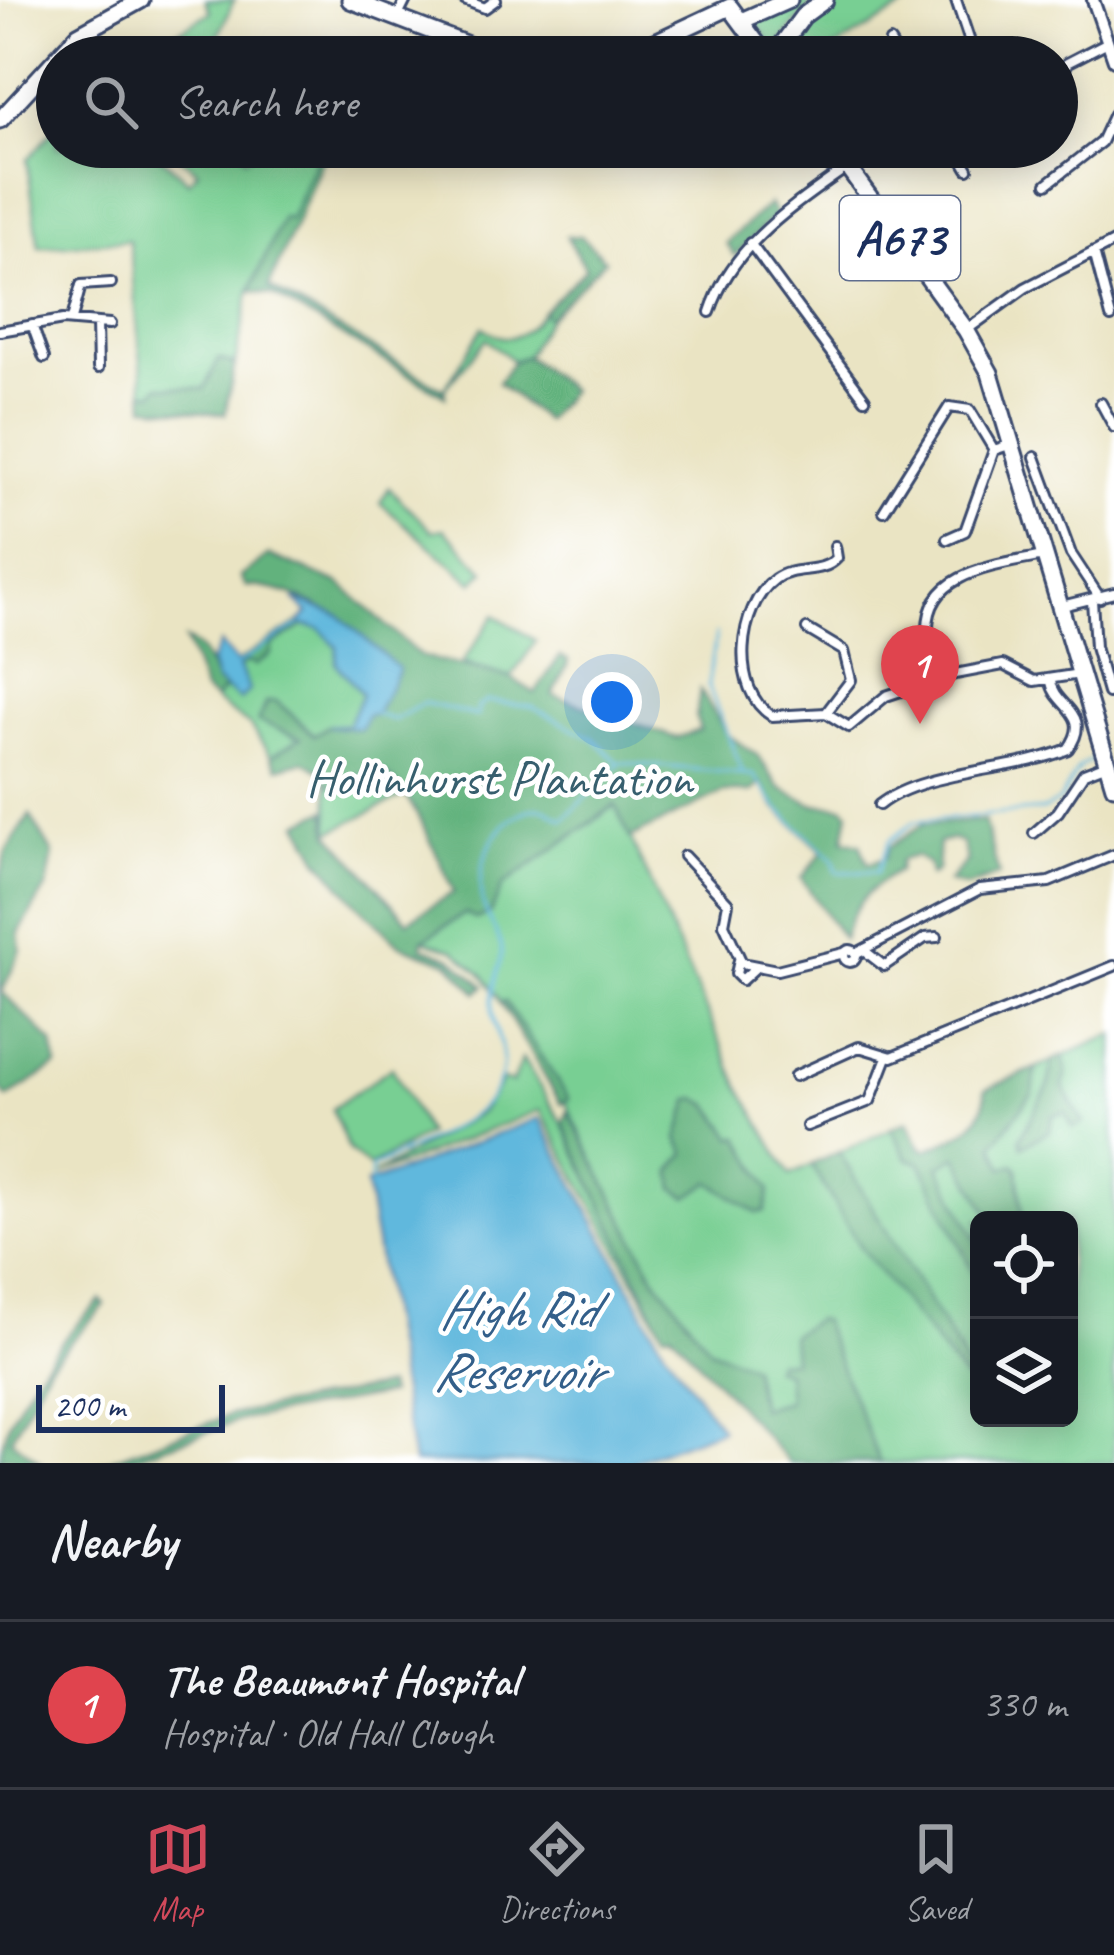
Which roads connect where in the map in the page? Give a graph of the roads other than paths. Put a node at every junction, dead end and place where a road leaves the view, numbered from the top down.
1 (141, 0) edge
2 (350, 0) edge
3 (406, 0) edge
4 (464, 0) edge
5 (496, 0) edge
6 (789, 0) edge
7 (825, 0) edge
8 (956, 0) edge
9 (1093, 0) edge
10 (736, 14) junction
11 (396, 20) junction
12 (77, 36) edge
13 (441, 36) edge
14 (678, 36) edge
15 (753, 36) edge
16 (789, 36) edge
17 (966, 36) edge
18 (1105, 44) junction
19 (1078, 58) edge
20 (1114, 60) edge
21 (36, 81) edge
22 (1114, 114) edge
23 (0, 120) edge
24 (1078, 163) edge
25 (849, 168) joint
26 (1071, 168) edge
27 (1047, 185) dead end
28 (1114, 242) edge
29 (750, 243) junction
30 (1094, 252) junction
31 (105, 281) dead end
32 (710, 312) dead end
33 (1112, 317) edge
34 (72, 319) junction
35 (97, 324) junction
36 (110, 324) dead end
37 (32, 325) junction
38 (966, 330) junction
39 (0, 331) edge
40 (44, 358) dead end
41 (98, 369) dead end
42 (865, 399) dead end
43 (1102, 401) dead end
44 (1114, 427) edge
45 (1012, 444) junction
46 (994, 450) junction
47 (1040, 462) dead end
48 (884, 511) dead end
49 (947, 539) dead end
50 (835, 545) dead end
51 (1046, 555) junction
52 (1114, 593) edge
53 (1096, 599) junction
54 (1062, 606) junction
55 (807, 629) dead end
56 (912, 641) dead end
57 (1081, 674) junction
58 (1051, 682) junction
59 (1108, 688) edge
60 (826, 713) junction
61 (1107, 764) junction
62 (1114, 787) edge
63 (879, 805) dead end
64 (1033, 834) dead end
65 (1114, 855) edge
66 (684, 856) dead end
67 (937, 937) dead end
68 (861, 953) junction
69 (739, 960) junction
70 (1114, 966) edge
71 (757, 967) junction
72 (886, 1057) junction
73 (794, 1076) dead end
74 (806, 1126) dead end

1 - 12 highway
2 - 11 highway
3 - 11 street
4 - 5 street
6 - 10 highway
7 - 16 highway
8 - 17 street
9 - 18 street
10 - 14 highway
10 - 15 highway
11 - 13 highway
18 - 19 street
18 - 20 street
21 - 23 highway
22 - 24 street
25 - 29 street
25 - 38 highway, A673
26 - 27 street
28 - 30 street
29 - 32 street
29 - 42 street
30 - 33 street
30 - 38 street
31 - 34 street
34 - 35 street
34 - 37 street
35 - 36 street
35 - 41 street
37 - 39 street
37 - 40 street
38 - 45 highway, A673
43 - 44 street
45 - 46 street
45 - 51 highway, A673
46 - 48 street
46 - 49 street
47 - 53 street
50 - 60 street
51 - 54 highway, A673
51 - 56 street
52 - 53 street
53 - 54 street
53 - 59 street
54 - 57 highway, A673
55 - 60 street
57 - 58 street
57 - 61 highway, A673
58 - 60 street
58 - 63 street
61 - 62 highway, A673
61 - 64 street
65 - 68 street
66 - 69 street
67 - 68 street
68 - 71 street
69 - 71 street
69 - 71 street
70 - 72 street
72 - 73 street
72 - 74 street

